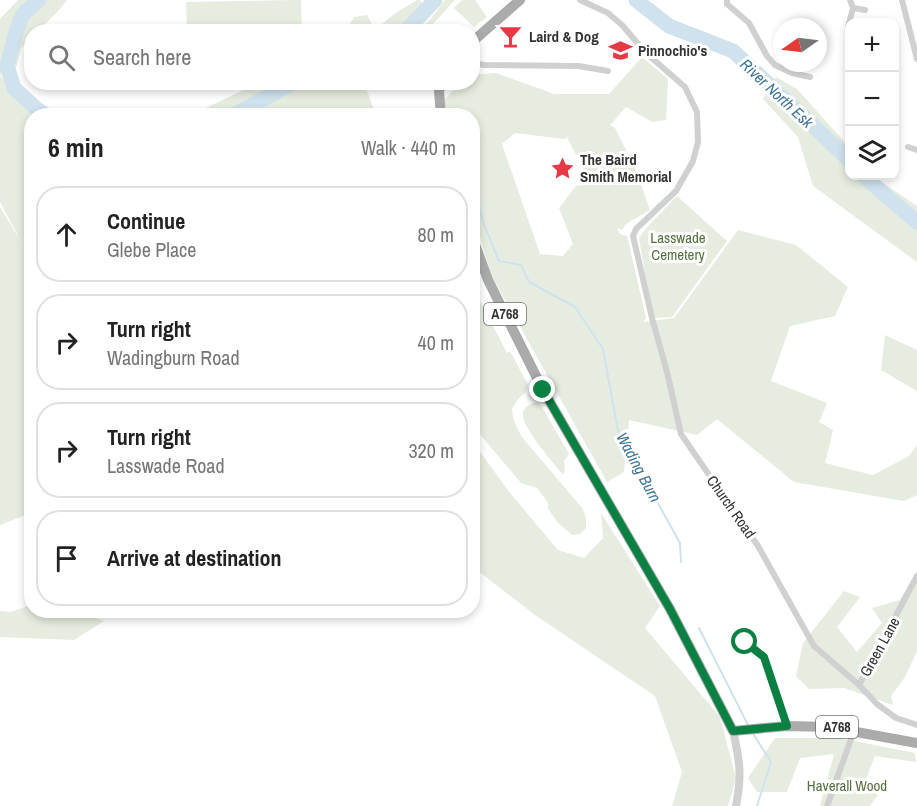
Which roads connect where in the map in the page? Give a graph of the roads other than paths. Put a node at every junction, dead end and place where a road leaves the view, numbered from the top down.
1 (520, 0) edge
2 (579, 0) edge
3 (727, 0) edge
4 (850, 0) edge
5 (902, 0) edge
6 (853, 8) junction
7 (865, 10) dead end
8 (850, 18) edge
9 (480, 35) edge
10 (917, 59) edge
11 (480, 64) edge
12 (608, 71) dead end
13 (810, 77) dead end
14 (441, 90) edge
15 (440, 108) edge
16 (909, 147) dead end
17 (917, 150) edge
18 (480, 258) edge
19 (917, 576) edge
20 (745, 642) dead end
21 (859, 685) junction
22 (917, 725) edge
23 (787, 726) junction
24 (854, 730) junction
25 (733, 731) junction
26 (917, 743) edge
27 (736, 806) edge
28 (828, 806) edge

1 - 9 main road
2 - 21 street, Church Road
3 - 13 street
4 - 6 street
5 - 10 street
6 - 7 street
6 - 8 street
11 - 12 street
14 - 15 main road
16 - 17 street
18 - 25 main road, A768
19 - 21 street, Green Lane
20 - 23 street
21 - 22 street, Church Road
23 - 24 main road, A768
23 - 25 main road, A768
24 - 26 main road, A768
24 - 28 street
25 - 27 street

